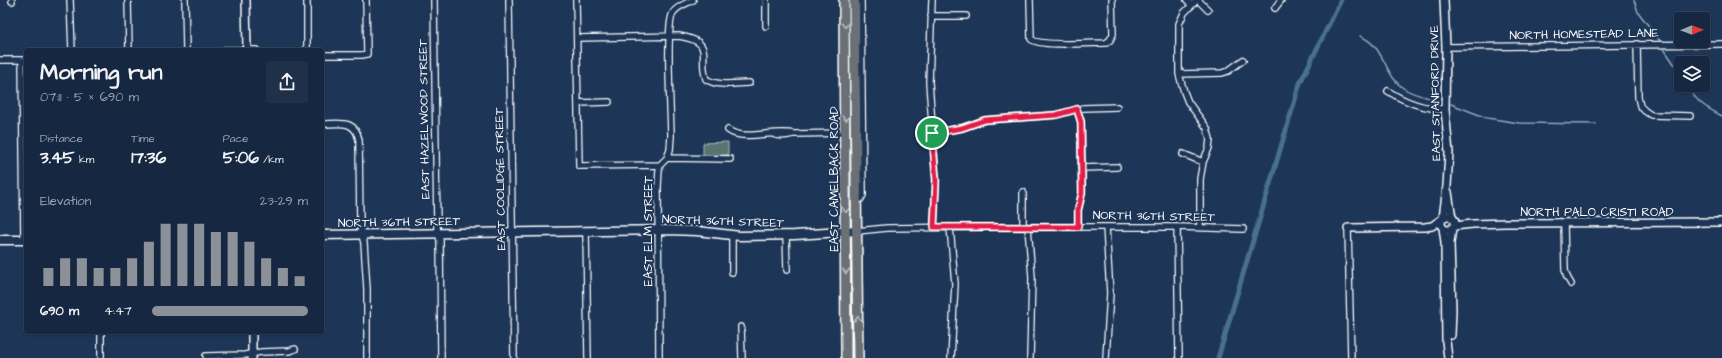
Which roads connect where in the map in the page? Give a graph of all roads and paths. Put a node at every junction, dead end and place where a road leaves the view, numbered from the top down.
1 (70, 0) edge
2 (128, 0) edge
3 (185, 0) edge
4 (246, 0) edge
5 (307, 0) edge
6 (366, 0) edge
7 (434, 0) edge
8 (509, 0) edge
9 (576, 0) edge
10 (693, 0) edge
11 (766, 0) edge
12 (844, 0) edge
13 (854, 0) edge
14 (861, 0) edge
15 (932, 0) edge
16 (1030, 0) edge
17 (1112, 0) edge
18 (1186, 0) edge
19 (1198, 0) edge
20 (1281, 0) edge
21 (1444, 0) edge
22 (1191, 5) junction
23 (1275, 8) dead end
24 (1208, 10) dead end
25 (931, 16) junction
26 (966, 16) dead end
27 (766, 26) dead end
28 (669, 36) junction
29 (577, 38) junction
30 (1637, 44) junction
31 (1722, 44) edge
32 (1446, 47) junction
33 (72, 48) edge
34 (129, 48) edge
35 (186, 48) edge
36 (247, 48) edge
37 (307, 48) edge
38 (324, 55) edge
39 (0, 60) edge
40 (24, 60) edge
41 (1244, 60) dead end
42 (1179, 74) junction
43 (845, 79) junction
44 (859, 79) junction
45 (749, 83) dead end
46 (1388, 90) dead end
47 (578, 102) junction
48 (609, 102) dead end
49 (1116, 107) dead end
50 (1077, 109) junction
51 (1445, 110) junction
52 (1690, 116) dead end
53 (324, 124) edge
54 (728, 130) dead end
55 (846, 133) junction
56 (932, 133) junction
57 (1183, 154) dead end
58 (667, 158) junction
59 (730, 159) dead end
60 (1203, 162) junction
61 (660, 164) junction
62 (1118, 167) dead end
63 (1081, 168) junction
64 (1447, 186) junction
65 (1023, 192) dead end
66 (1452, 218) junction
67 (1722, 222) edge
68 (1442, 223) junction
69 (1564, 223) junction
70 (1473, 224) junction
71 (934, 227) junction
72 (1025, 227) junction
73 (1078, 227) junction
74 (1106, 227) junction
75 (1177, 227) junction
76 (1200, 227) junction
77 (1453, 227) junction
78 (950, 228) junction
79 (1348, 228) joint
80 (1243, 229) dead end
81 (658, 231) junction
82 (857, 231) junction
83 (586, 232) junction
84 (846, 232) junction
85 (512, 233) junction
86 (438, 234) junction
87 (324, 235) edge
88 (362, 235) junction
89 (732, 235) junction
90 (786, 235) junction
91 (0, 240) edge
92 (24, 240) edge
93 (787, 270) dead end
94 (732, 272) dead end
95 (1572, 284) dead end
96 (741, 327) dead end
97 (101, 334) edge
98 (252, 334) edge
99 (294, 349) dead end
100 (206, 356) dead end
101 (252, 356) edge
102 (101, 358) edge
103 (367, 358) edge
104 (441, 358) edge
105 (514, 358) edge
106 (588, 358) edge
107 (660, 358) edge
108 (742, 358) edge
109 (846, 358) edge
110 (858, 358) edge
111 (951, 358) edge
112 (1030, 358) edge
113 (1106, 358) edge
114 (1179, 358) edge
115 (1351, 358) edge
116 (1448, 358) edge

1 - 33 street
2 - 34 street
3 - 35 street
4 - 36 street
5 - 37 street
6 - 38 street
7 - 86 street, EAST HAZELWOOD STREET
8 - 85 street, EAST COOLIDGE STREET
9 - 29 street
10 - 28 street
11 - 27 street
12 -> 43 main road, EAST CAMELBACK ROAD
13 - 44 main road, EAST CAMELBACK ROAD
14 - 44 street, EAST CAMELBACK ROAD
15 - 25 street
16 - 17 street
18 - 22 street
19 - 22 street
19 - 24 street
20 - 23 street
21 - 32 street, EAST STANFORD DRIVE
22 - 42 street
25 - 26 street
25 - 56 street
28 - 29 street
28 - 45 street
28 - 58 street
29 - 47 street
30 - 31 street, NORTH HOMESTEAD LANE
30 - 32 street, NORTH HOMESTEAD LANE
30 - 52 street
32 - 51 street, EAST STANFORD DRIVE
39 - 40 street
41 - 42 street
42 - 60 street
43 - 44 main road
43 -> 55 main road, EAST CAMELBACK ROAD
44 - 82 main road, EAST CAMELBACK ROAD
46 - 51 street
47 - 48 street
47 - 61 street
49 - 50 street
50 - 56 street
50 - 63 street
51 - 64 street, EAST STANFORD DRIVE
53 - 88 street
54 - 55 street
55 -> 84 main road, EAST CAMELBACK ROAD
56 - 71 street
57 - 60 street
58 - 59 street
58 - 61 street, EAST ELM STREET
60 - 76 street
61 - 81 street, EAST ELM STREET
62 - 63 street
63 - 73 street
64 - 66 street, EAST STANFORD DRIVE
64 - 68 street, EAST STANFORD DRIVE
65 - 72 street
66 - 68 street
66 - 70 street, NORTH PALO CRISTI ROAD
66 - 77 street
67 - 69 street, NORTH PALO CRISTI ROAD
68 - 77 street
68 - 79 street
68 - 116 street, EAST STANFORD DRIVE
69 - 70 street, NORTH PALO CRISTI ROAD
69 - 95 street
70 - 77 street, NORTH PALO CRISTI ROAD
71 - 78 street, NORTH 36TH STREET
71 - 82 street, NORTH 36TH STREET
72 - 73 street, NORTH 36TH STREET
72 - 78 street, NORTH 36TH STREET
72 - 112 street
73 - 74 street, NORTH 36TH STREET
74 - 75 street, NORTH 36TH STREET
74 - 113 street
75 - 76 street, NORTH 36TH STREET
75 - 114 street
76 - 80 street, NORTH 36TH STREET
77 - 116 street, EAST STANFORD DRIVE
78 - 111 street
79 - 115 street
81 - 83 main road, NORTH 36TH STREET
81 - 89 main road, NORTH 36TH STREET
81 - 107 street, EAST ELM STREET
82 - 84 main road, NORTH 36TH STREET
110 -> 82 main road, EAST CAMELBACK ROAD
83 - 85 main road, NORTH 36TH STREET
83 - 106 street
84 - 90 main road, NORTH 36TH STREET
84 -> 109 main road, EAST CAMELBACK ROAD
85 - 86 main road, NORTH 36TH STREET
85 - 105 street, EAST COOLIDGE STREET
86 - 88 main road, NORTH 36TH STREET
86 - 104 street, EAST HAZELWOOD STREET
87 - 88 main road, NORTH 36TH STREET
88 - 103 street
89 - 90 main road, NORTH 36TH STREET
89 - 94 street
90 - 93 street
91 - 92 main road
96 - 108 street
97 - 102 street
98 - 101 street
99 - 101 street
100 - 101 street

